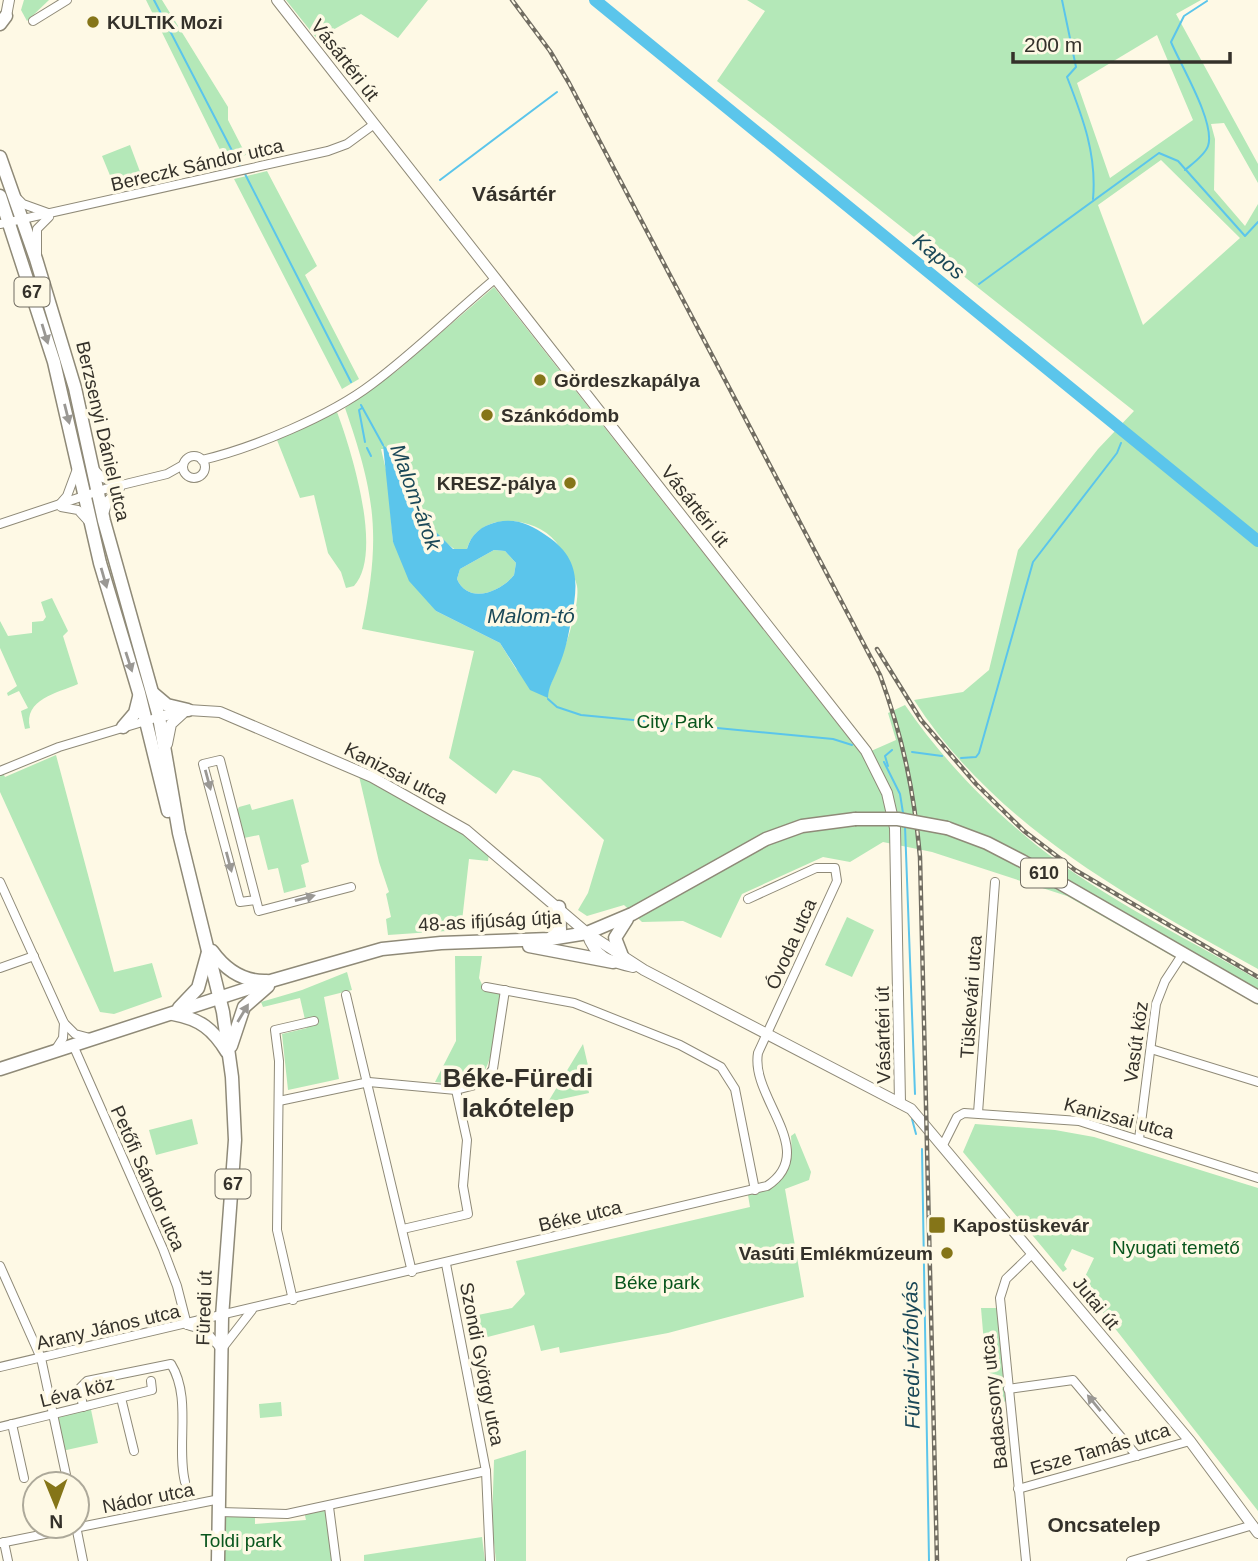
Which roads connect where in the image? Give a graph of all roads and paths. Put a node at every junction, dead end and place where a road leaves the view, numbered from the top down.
1 (9, 0) edge
2 (67, 0) edge
3 (277, 0) edge
4 (2, 20) edge
5 (33, 21) dead end
6 (373, 125) junction
7 (0, 157) edge
8 (14, 194) junction
9 (1, 202) edge
10 (54, 214) junction
11 (10, 222) edge
12 (36, 260) junction
13 (495, 279) junction
14 (91, 463) junction
15 (203, 463) junction
16 (78, 467) junction
17 (184, 469) junction
18 (126, 485) junction
19 (97, 492) junction
20 (84, 498) junction
21 (58, 507) junction
22 (104, 521) junction
23 (0, 524) edge
24 (90, 526) junction
25 (146, 692) junction
26 (188, 710) junction
27 (153, 718) junction
28 (123, 727) junction
29 (166, 748) junction
30 (0, 771) edge
31 (231, 803) junction
32 (215, 808) junction
33 (179, 833) junction
34 (0, 882) edge
35 (995, 882) dead end
36 (351, 887) dead end
37 (748, 899) dead end
38 (256, 900) junction
39 (558, 907) junction
40 (632, 914) junction
41 (587, 933) junction
42 (550, 939) junction
43 (491, 941) junction
44 (209, 946) junction
45 (1182, 955) junction
46 (34, 956) junction
47 (617, 959) junction
48 (0, 968) edge
49 (274, 980) junction
50 (486, 987) dead end
51 (505, 990) junction
52 (346, 995) dead end
53 (1258, 997) edge
54 (220, 998) junction
55 (170, 1014) junction
56 (314, 1021) dead end
57 (64, 1023) junction
58 (768, 1033) junction
59 (95, 1038) junction
60 (74, 1045) junction
61 (1151, 1049) junction
62 (50, 1053) junction
63 (229, 1056) junction
64 (0, 1069) edge
65 (369, 1082) junction
66 (1258, 1082) edge
67 (456, 1090) junction
68 (279, 1101) junction
69 (900, 1102) junction
70 (978, 1113) junction
71 (1139, 1139) junction
72 (943, 1145) junction
73 (1258, 1178) edge
74 (755, 1190) junction
75 (403, 1229) junction
76 (1033, 1253) junction
77 (446, 1264) junction
78 (0, 1266) edge
79 (412, 1272) junction
80 (293, 1300) junction
81 (252, 1310) junction
82 (222, 1317) junction
83 (187, 1325) junction
84 (222, 1350) junction
85 (41, 1358) junction
86 (0, 1367) edge
87 (150, 1381) dead end
88 (1008, 1388) junction
89 (121, 1398) junction
90 (83, 1407) junction
91 (54, 1414) junction
92 (12, 1424) junction
93 (0, 1427) edge
94 (1190, 1441) junction
95 (134, 1451) dead end
96 (1137, 1456) junction
97 (22, 1470) edge
98 (65, 1470) edge
99 (486, 1471) junction
100 (184, 1482) dead end
101 (1018, 1489) junction
102 (220, 1506) junction
103 (329, 1507) junction
104 (91, 1525) edge
105 (1256, 1529) edge
106 (21, 1539) edge
107 (79, 1540) edge
108 (2, 1543) edge
109 (8, 1561) edge
110 (83, 1561) edge
111 (218, 1561) edge
112 (336, 1561) edge
113 (490, 1561) edge
114 (1026, 1561) edge
115 (1131, 1561) edge

1 - 4 street
2 - 5 street
3 - 6 street, Vásártéri út
6 - 10 street, Bereczk Sándor utca
6 - 13 street, Vásártéri út
7 - 8 main road, Berzsenyi Dániel utca / 67
8 - 10 street
8 - 11 main road, Berzsenyi Dániel utca / 67
9 - 11 main road, Berzsenyi Dániel utca / 67
10 - 11 street, Bereczk Sándor utca
10 - 12 street
11 - 12 main road, Berzsenyi Dániel utca / 67
11 -> 16 main road, Berzsenyi Dániel utca / 67
12 - 14 main road, Berzsenyi Dániel utca / 67
13 - 15 street
13 - 69 street, Vásártéri út
14 - 18 street
14 - 19 main road, Berzsenyi Dániel utca / 67
15 - 17 street
15 - 17 street
16 - 20 main road, Berzsenyi Dániel utca / 67
16 - 21 street
17 - 18 street
18 - 19 street
18 - 22 street
19 - 20 street
19 - 22 main road, Berzsenyi Dániel utca / 67
20 - 21 street
20 - 24 main road, Berzsenyi Dániel utca / 67
21 - 23 street
21 - 24 street
22 - 25 main road, Berzsenyi Dániel utca / 67
24 -> 25 main road, Berzsenyi Dániel utca / 67
25 - 26 main road
25 - 27 main road, Berzsenyi Dániel utca / 67
25 - 28 main road
26 - 27 street, Kanizsai utca
26 - 29 street
26 - 39 street, Kanizsai utca
27 - 28 street
27 - 29 main road, 67
27 - 33 main road, 67
28 - 30 street
29 - 33 main road, 67
31 - 32 street
31 -> 32 street
31 - 38 street
32 -> 38 street
33 - 44 main road, 67
34 - 46 street
35 - 70 street, Tüskevári utca
38 -> 36 street
37 - 58 street, Óvoda utca
39 - 41 street, Kanizsai utca
39 - 42 main road
40 - 41 main road, 48-as ifjúság útja / 610
40 - 45 main road, 48-as ifjúság útja / 610, bridge
40 - 47 main road
41 - 42 main road, 48-as ifjúság útja / 610
41 - 47 street, Kanizsai utca
42 - 43 main road, 48-as ifjúság útja / 610
43 - 47 main road
43 - 49 main road, 48-as ifjúság útja / 610
44 - 49 main road
44 - 54 main road, 67
44 - 55 main road
45 - 53 main road, 610
45 - 61 street, Vasút köz
46 - 48 street
46 - 57 street
47 - 58 street
49 - 54 main road, 610
63 -> 49 main road
50 - 51 street
51 - 67 street
51 - 74 street
52 - 65 street
54 - 55 main road, 610
54 - 63 main road, 67
55 - 59 main road, 610
55 - 63 main road
56 - 68 street
57 - 59 street
57 - 62 street
58 - 69 street
58 - 74 street, Béke utca
59 - 60 main road, 610
60 - 62 main road, 610
60 - 83 street, Petőfi Sándor utca
61 - 66 street
61 - 71 street, Vasút köz
62 - 64 main road, 610
63 - 82 main road, Füredi út / 67
65 - 67 street
65 - 68 street
65 - 75 street
67 - 75 street
68 - 80 street
69 - 72 street, Jutai út
70 - 71 street, Kanizsai utca
70 - 72 street
71 - 73 street, Kanizsai utca
72 - 76 street, Jutai út
74 - 77 street, Béke utca
75 - 79 street
76 - 88 street, Badacsony utca
76 - 94 street, Jutai út
77 - 79 street, Béke utca
77 - 99 street, Szondi György utca
78 - 85 street
79 - 80 street, Béke utca
80 - 81 street, Béke utca
81 - 82 street, Béke utca
81 - 84 street
82 - 83 street, Arany János utca
82 - 84 main road, Füredi út / 67
83 - 84 street
83 - 85 street, Arany János utca
84 - 102 main road, Füredi út / 67
85 - 86 street, Arany János utca
85 - 91 street
87 - 89 street, Léva köz
96 -> 88 street
88 - 101 street, Badacsony utca
89 - 90 street, Léva köz
89 - 95 street
90 - 91 street, Léva köz
90 - 100 street
91 - 92 street, Léva köz
91 - 98 street
92 - 93 street, Léva köz
92 - 97 street
94 - 96 street, Esze Tamás utca
94 - 105 street, Jutai út
96 - 101 street, Esze Tamás utca
99 - 103 street, Szondi György utca
99 - 113 street, Szondi György utca
101 - 114 street, Badacsony utca
102 - 103 street, Szondi György utca
102 - 104 street, Nádor utca
102 - 111 main road, Füredi út / 67
103 - 112 street
105 - 115 street
106 - 108 street, Nádor utca
107 - 110 street
108 - 109 street

